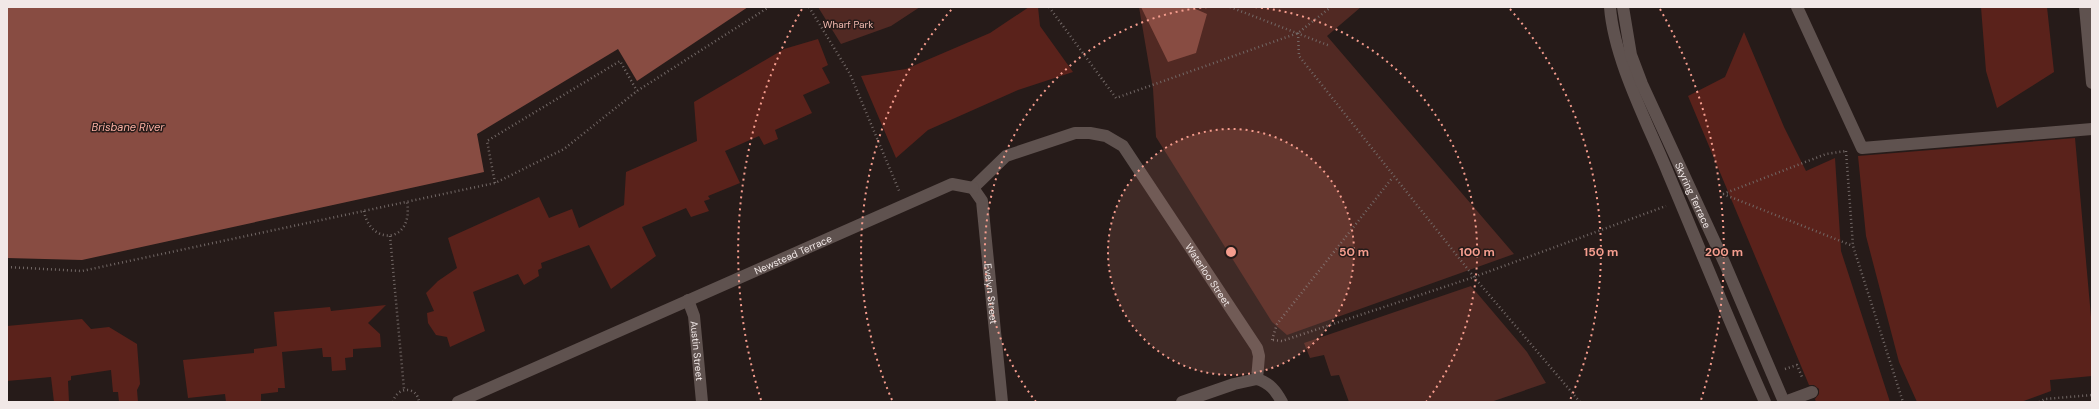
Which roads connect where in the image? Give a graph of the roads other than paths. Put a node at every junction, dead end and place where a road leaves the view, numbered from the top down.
1 (1610, 7) edge
2 (1623, 7) edge
3 (1797, 7) edge
4 (2085, 7) edge
5 (2092, 84) edge
6 (2092, 129) edge
7 (974, 188) junction
8 (688, 300) junction
9 (1257, 379) junction
10 (1812, 392) dead end
11 (458, 402) edge
12 (702, 402) edge
13 (1002, 402) edge
14 (1182, 402) edge
15 (1282, 402) edge
16 (1765, 402) edge
17 (1785, 402) edge

1 - 16 street, Skyring Terrace
2 - 17 street, Skyring Terrace
3 - 6 street
4 - 5 street
7 - 8 street, Newstead Terrace
7 - 9 street, Waterloo Street
7 - 13 street, Evelyn Street
8 - 11 street, Newstead Terrace
8 - 12 street, Austin Street
9 - 14 street
9 - 15 street
10 - 17 street

